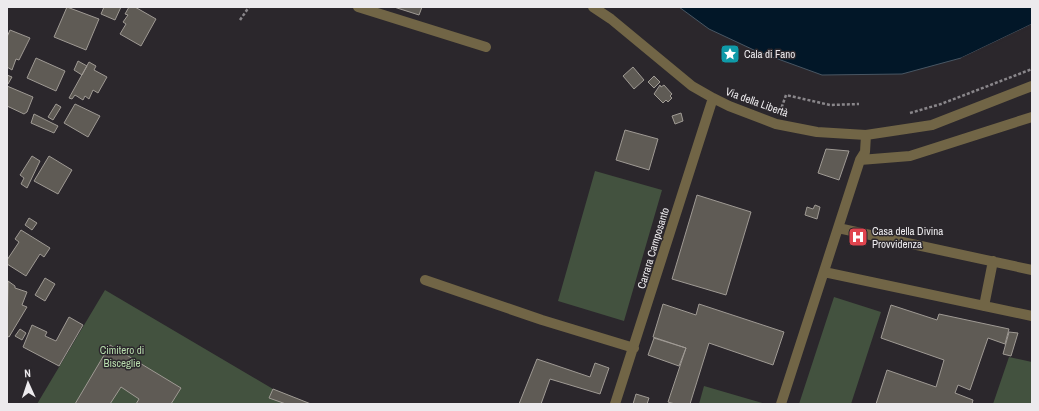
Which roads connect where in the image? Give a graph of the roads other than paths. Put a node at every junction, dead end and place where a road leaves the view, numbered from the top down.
1 (358, 7) edge
2 (593, 7) edge
3 (486, 47) dead end
4 (1032, 86) edge
5 (713, 98) junction
6 (1032, 117) edge
7 (866, 135) junction
8 (860, 160) junction
9 (838, 228) junction
10 (993, 261) junction
11 (1032, 270) edge
12 (824, 272) junction
13 (425, 280) dead end
14 (984, 306) junction
15 (1032, 316) edge
16 (634, 348) junction
17 (615, 404) edge
18 (781, 404) edge

1 - 3 street
2 - 5 street, Via della Libertà
4 - 7 street, Via della Libertà
5 - 7 street, Via della Libertà
5 - 16 street, Carrara Camposanto
6 - 8 street
7 - 8 street
8 - 9 street
9 - 10 street
9 - 12 street
10 - 11 street
10 - 14 street
12 - 14 street
12 - 18 street
13 - 16 street
14 - 15 street
16 - 17 street, Carrara Camposanto

